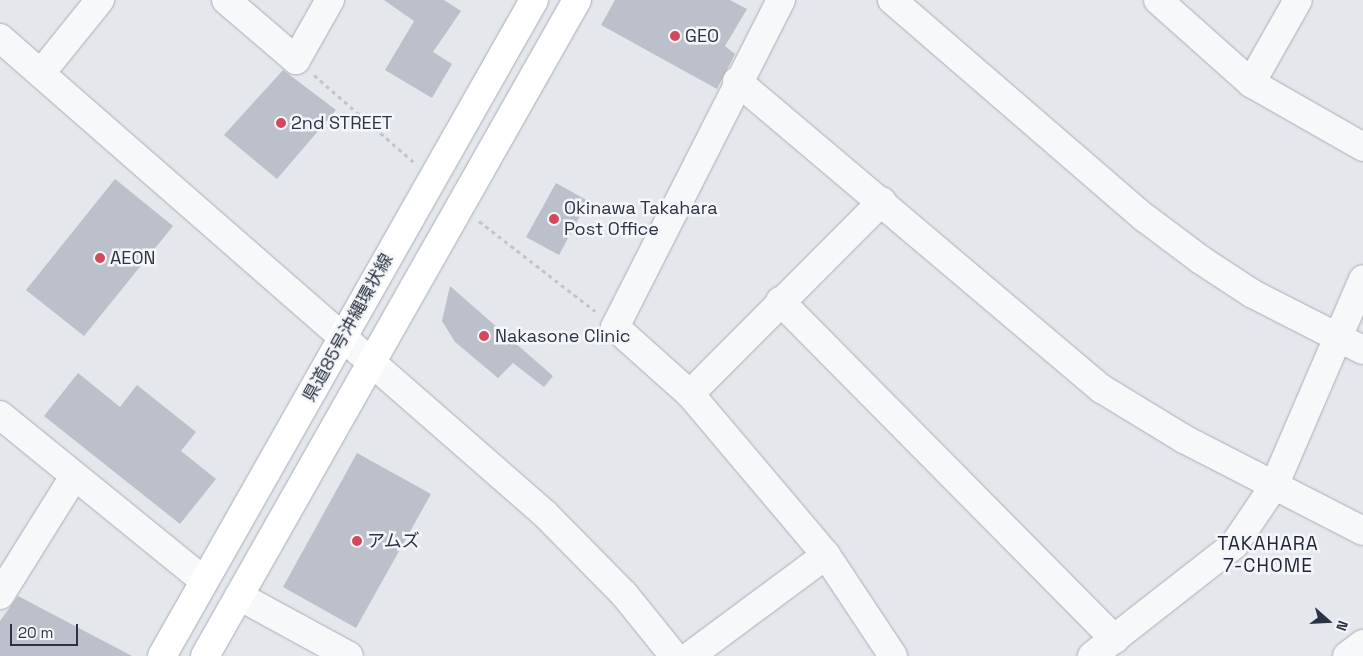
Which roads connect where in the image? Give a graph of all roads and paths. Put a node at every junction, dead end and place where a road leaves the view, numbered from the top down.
1 (100, 0) edge
2 (226, 0) edge
3 (330, 0) edge
4 (534, 0) edge
5 (577, 0) edge
6 (781, 0) edge
7 (892, 0) edge
8 (1158, 0) edge
9 (1298, 0) edge
10 (0, 38) edge
11 (296, 60) junction
12 (41, 73) junction
13 (737, 81) junction
14 (1250, 83) junction
15 (1363, 147) edge
16 (432, 178) junction
17 (882, 202) junction
18 (460, 206) junction
19 (1363, 280) edge
20 (780, 301) junction
21 (615, 327) junction
22 (344, 336) junction
23 (1338, 339) junction
24 (1363, 350) edge
25 (373, 362) junction
26 (690, 394) junction
27 (0, 415) edge
28 (73, 478) junction
29 (1274, 486) junction
30 (1363, 531) edge
31 (826, 555) junction
32 (204, 581) junction
33 (0, 595) edge
34 (239, 596) junction
35 (1115, 639) junction
36 (1363, 644) edge
37 (162, 656) edge
38 (205, 656) edge
39 (349, 656) edge
40 (674, 656) edge
41 (690, 656) edge
42 (893, 656) edge
43 (1092, 656) edge
44 (1348, 656) edge

1 - 12 street
2 - 11 street
3 - 11 street
4 - 16 main road, 県道85号沖縄環状線
5 - 18 main road
6 - 13 street
7 - 23 street
8 - 14 street
9 - 14 street
10 - 12 street
11 - 16 path
12 - 22 street
13 - 17 street
13 - 21 street
14 - 15 street
16 - 22 main road, 県道85号沖縄環状線
17 - 20 street
17 - 29 street
18 - 21 path
18 - 25 main road
19 - 23 street
20 - 26 street
20 - 35 street
21 - 26 street
22 - 25 street
22 - 32 main road, 県道85号沖縄環状線
23 - 24 street
23 - 29 street
25 - 34 main road
25 - 40 street
26 - 31 street
27 - 28 street
28 - 32 street
28 - 33 street
29 - 30 street
29 - 35 street
31 - 41 street
31 - 42 street
32 - 37 main road, 県道85号沖縄環状線
34 - 38 main road
34 - 39 street
35 - 43 street
36 - 44 street

